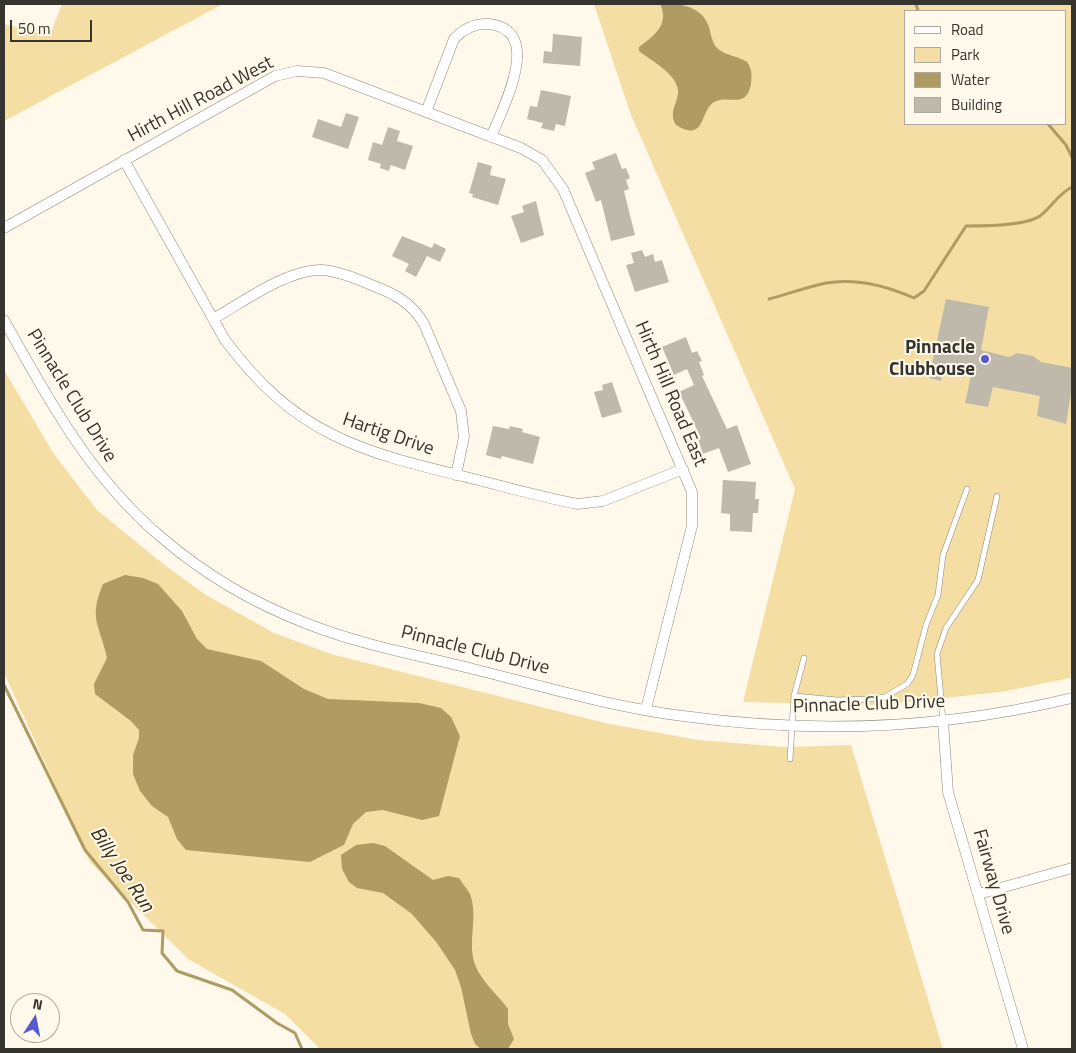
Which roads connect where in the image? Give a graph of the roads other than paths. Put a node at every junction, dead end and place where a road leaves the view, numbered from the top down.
1 (430, 114) junction
2 (491, 137) junction
3 (124, 160) junction
4 (4, 228) edge
5 (213, 319) junction
6 (4, 320) edge
7 (683, 469) junction
8 (456, 475) junction
9 (967, 489) dead end
10 (997, 496) dead end
11 (804, 658) dead end
12 (794, 696) junction
13 (1072, 698) edge
14 (646, 709) junction
15 (943, 722) junction
16 (791, 726) junction
17 (790, 759) dead end
18 (1072, 868) edge
19 (979, 894) junction
20 (1023, 1049) edge

1 - 2 street, Hirth Hill Road East
1 - 2 street
1 - 3 street, Hirth Hill Road West
2 - 7 street, Hirth Hill Road East
3 - 4 street, Hirth Hill Road West
3 - 5 street, Hartig Drive
5 - 8 street, Hartig Drive
5 - 8 street
6 - 14 street, Pinnacle Club Drive
7 - 8 street, Hartig Drive
7 - 14 street, Hirth Hill Road East
9 - 12 lane
10 - 15 lane
11 - 12 lane
12 - 16 lane
13 - 15 street, Pinnacle Club Drive
14 - 16 street, Pinnacle Club Drive
15 - 16 street, Pinnacle Club Drive
15 - 19 street, Fairway Drive
16 - 17 lane
18 - 19 street
19 - 20 street, Fairway Drive

